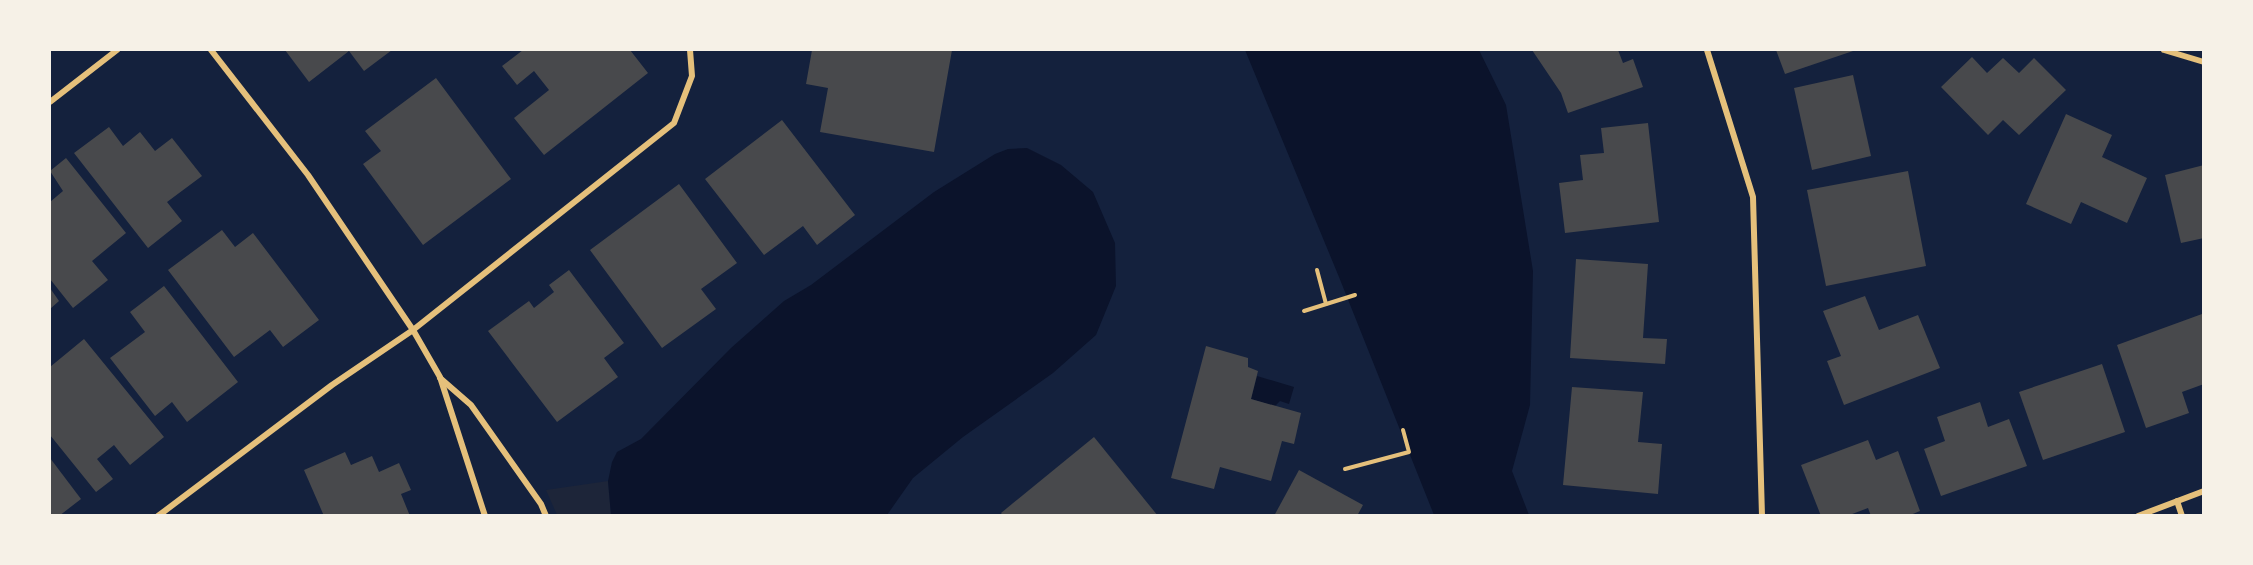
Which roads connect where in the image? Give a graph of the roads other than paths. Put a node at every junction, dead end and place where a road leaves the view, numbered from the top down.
1 (117, 50) edge
2 (211, 50) edge
3 (690, 50) edge
4 (1707, 50) edge
5 (2164, 50) edge
6 (2204, 62) edge
7 (50, 102) edge
8 (413, 330) junction
9 (440, 377) junction
10 (2204, 491) edge
11 (2177, 501) junction
12 (158, 516) edge
13 (485, 516) edge
14 (546, 516) edge
15 (1762, 516) edge
16 (2138, 516) edge
17 (2182, 516) edge

1 - 7 street
2 - 8 street
3 - 8 street
4 - 15 street
5 - 6 street
8 - 9 street
8 - 12 street
9 - 13 street
9 - 14 street
10 - 11 street
11 - 16 street
11 - 17 street

